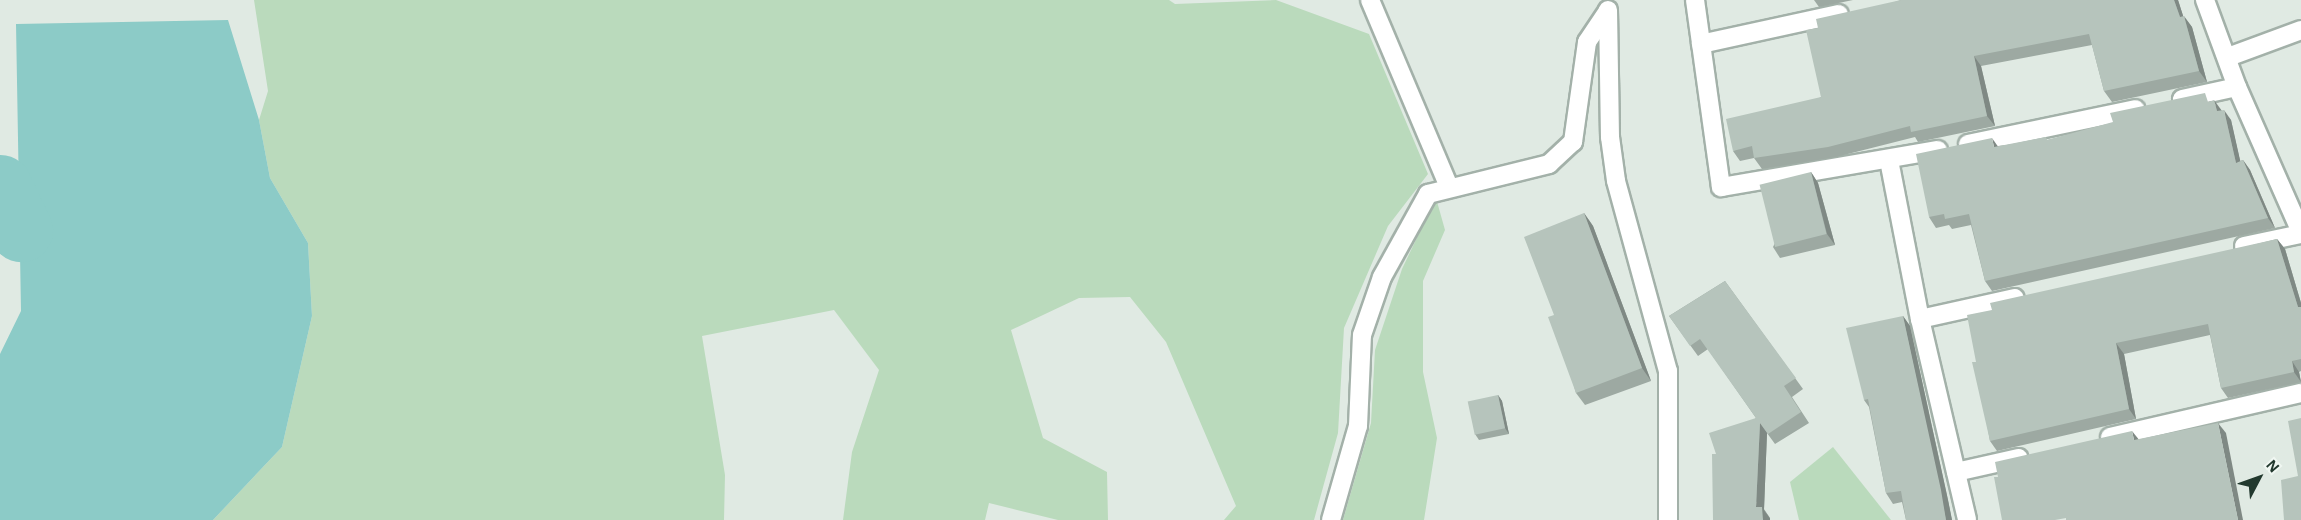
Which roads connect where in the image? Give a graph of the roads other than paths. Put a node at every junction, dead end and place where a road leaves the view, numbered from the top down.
1 (1370, 0) edge
2 (1695, 0) edge
3 (2205, 0) edge
4 (1608, 6) edge
5 (1860, 10) edge
6 (2301, 30) edge
7 (1701, 44) junction
8 (2228, 57) junction
9 (2237, 87) junction
10 (1889, 160) junction
11 (1449, 187) junction
12 (2301, 233) edge
13 (2220, 252) edge
14 (2036, 293) edge
15 (1920, 319) junction
16 (2301, 393) edge
17 (2094, 440) edge
18 (2037, 453) edge
19 (1956, 472) junction
20 (1331, 520) edge
21 (1668, 520) edge
22 (1967, 520) edge

1 - 11 street
2 - 7 street
3 - 8 street
4 - 11 street
4 - 21 street
5 - 7 street
6 - 8 street
7 - 10 street
8 - 9 street
9 - 10 street
9 - 12 street
10 - 15 street
11 - 20 street
12 - 13 street
14 - 15 street
15 - 19 street
16 - 17 street
18 - 19 street
19 - 22 street

